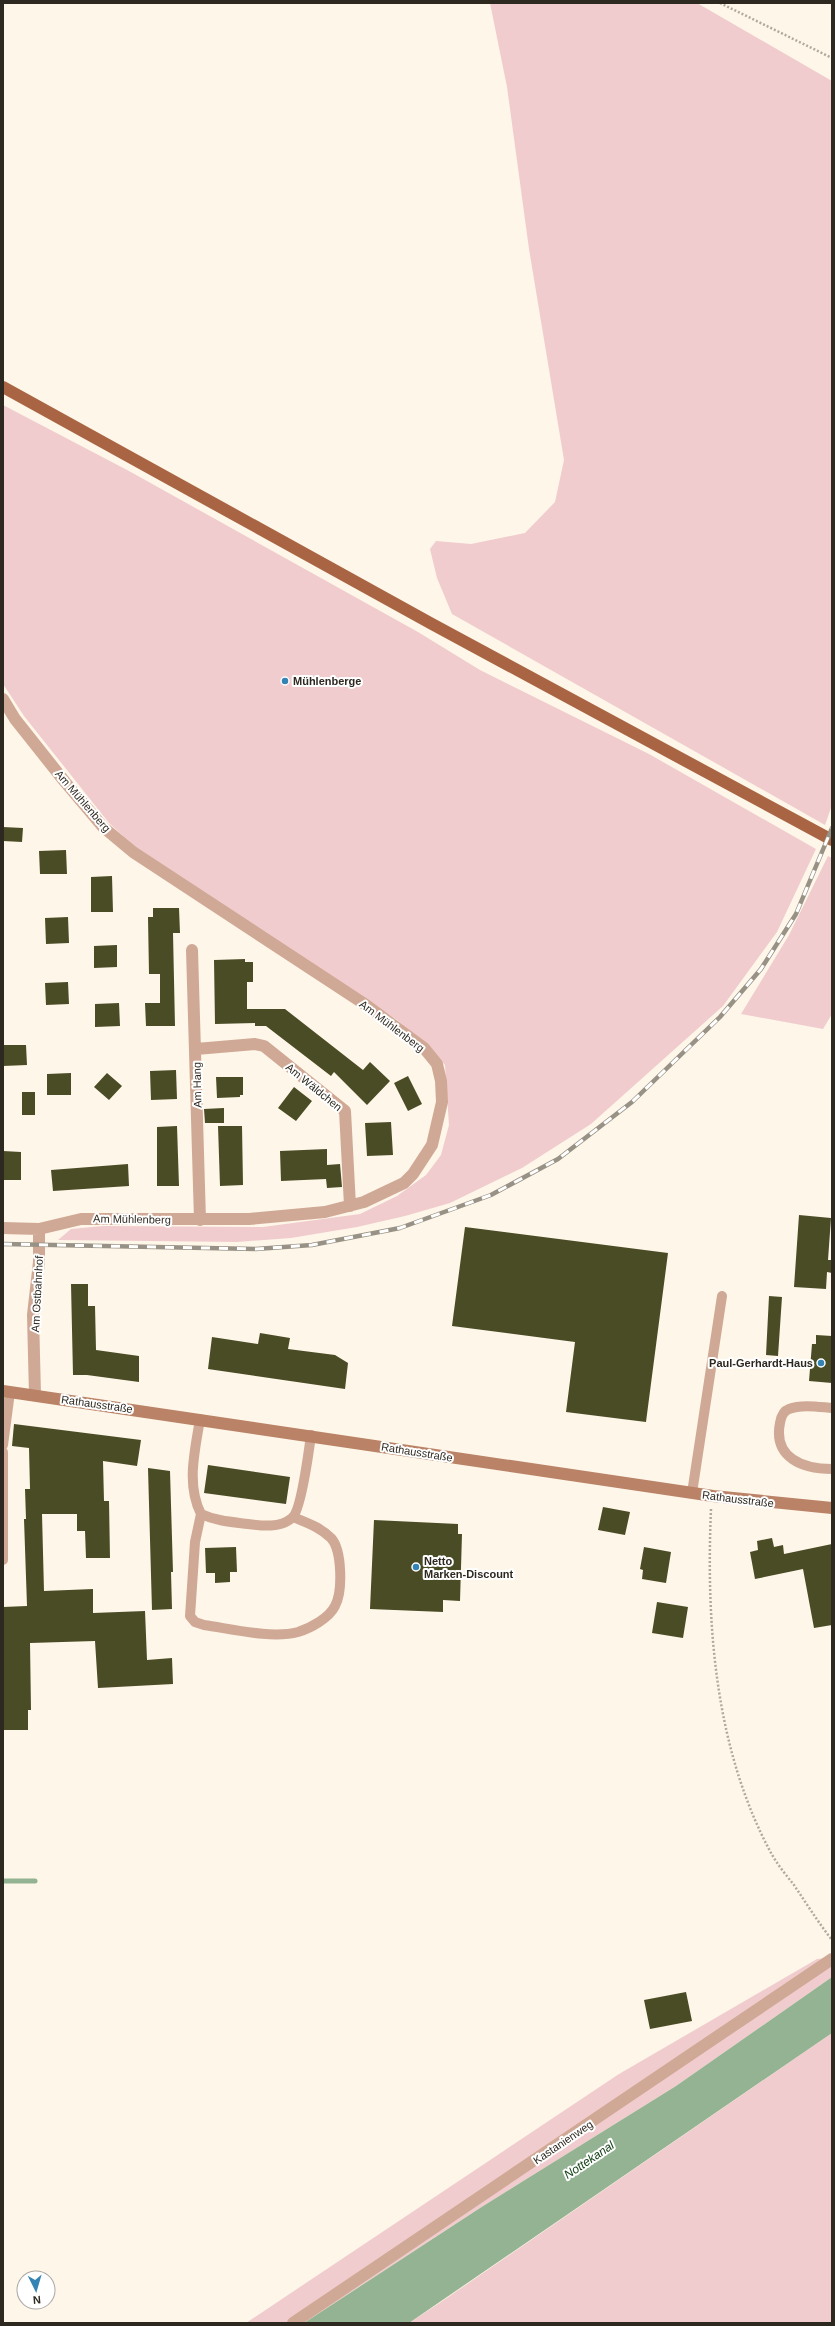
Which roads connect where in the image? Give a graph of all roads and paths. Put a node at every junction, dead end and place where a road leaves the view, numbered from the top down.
1 (720, 3) edge
2 (832, 58) edge
3 (3, 387) edge
4 (3, 699) edge
5 (832, 840) edge
6 (192, 950) dead end
7 (196, 1049) junction
8 (350, 1206) junction
9 (200, 1220) junction
10 (3, 1228) edge
11 (39, 1229) junction
12 (722, 1296) dead end
13 (7, 1391) edge
14 (35, 1395) junction
15 (832, 1408) edge
16 (200, 1419) junction
17 (311, 1436) junction
18 (3, 1445) edge
19 (3, 1452) edge
20 (832, 1469) edge
21 (692, 1493) junction
22 (712, 1496) junction
23 (832, 1508) edge
24 (201, 1514) junction
25 (293, 1518) junction
26 (3, 1560) edge
27 (832, 1940) edge
28 (832, 1959) edge
29 (293, 2323) edge

1 - 2 path
3 - 5 main road
4 - 8 street, Am Mühlenberg
6 - 7 street, Am Hang
7 - 8 street, Am Wäldchen
7 - 9 street, Am Hang
8 - 9 street, Am Mühlenberg
9 - 11 street, Am Mühlenberg
10 - 11 street
11 - 14 street, Am Ostbahnhof
12 - 21 lane
13 - 14 main road, Rathausstraße
13 - 18 lane
14 - 16 main road, Rathausstraße
15 - 20 lane
16 - 17 main road, Rathausstraße
16 - 24 lane
17 - 21 main road, Rathausstraße
17 - 25 lane
19 - 26 lane
21 - 22 main road, Rathausstraße
22 - 23 main road, Rathausstraße
22 - 27 path
24 - 25 lane
24 - 25 lane
28 - 29 street, Kastanienweg

